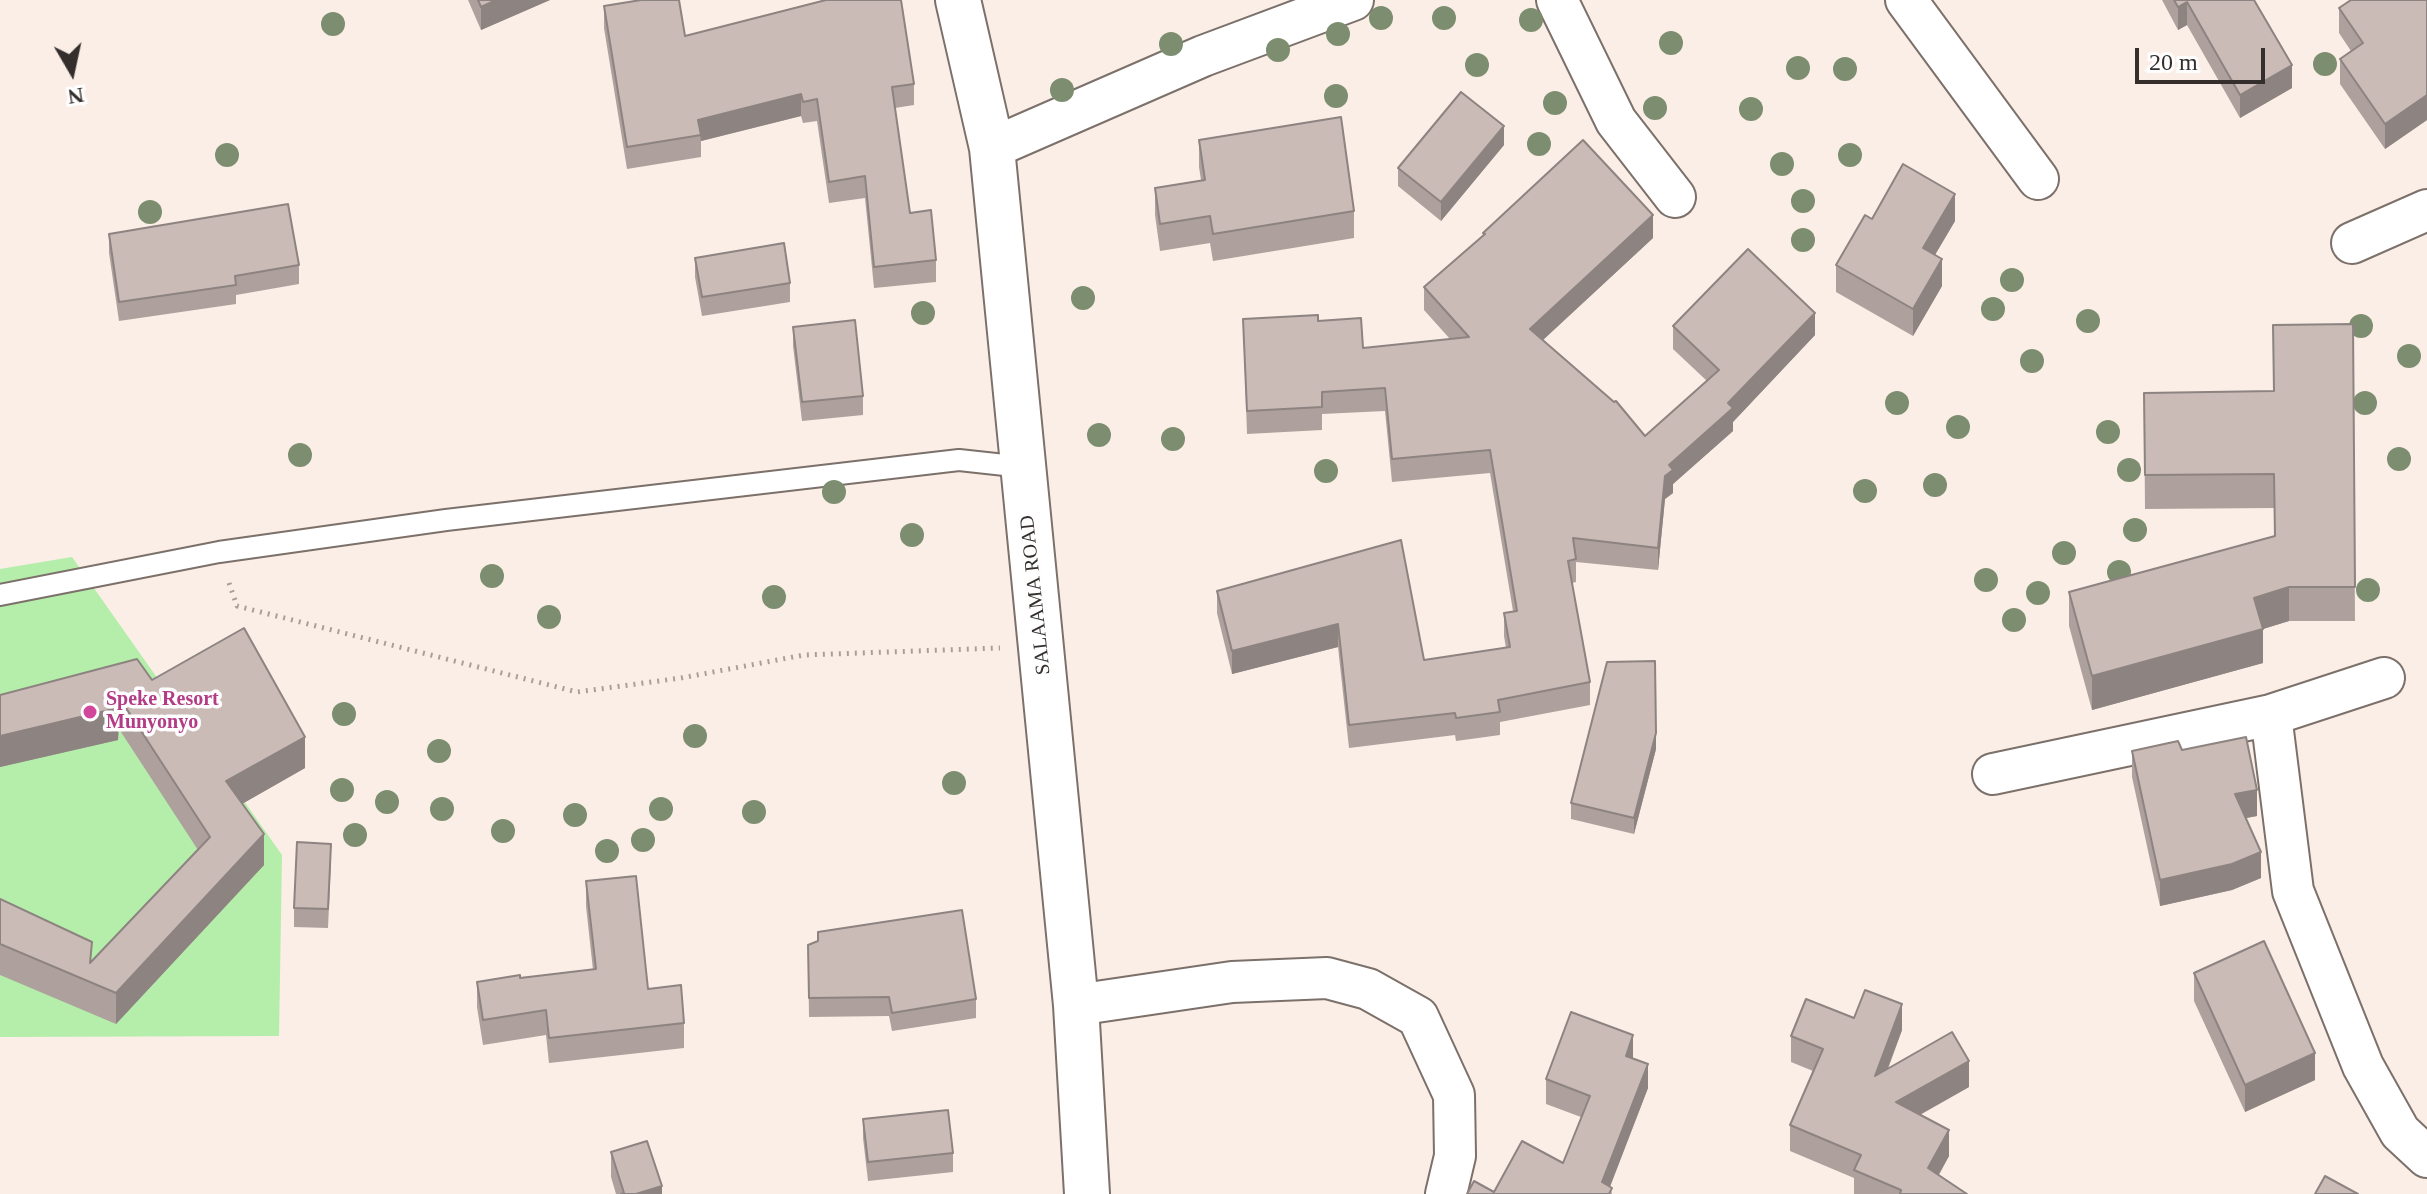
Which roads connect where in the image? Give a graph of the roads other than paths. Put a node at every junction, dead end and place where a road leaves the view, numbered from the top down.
1 (958, 0) edge
2 (1353, 0) edge
3 (1557, 0) edge
4 (1906, 0) edge
5 (992, 148) junction
6 (2038, 179) dead end
7 (1675, 197) dead end
8 (2427, 210) edge
9 (2352, 243) dead end
10 (1023, 467) junction
11 (0, 595) edge
12 (2384, 678) dead end
13 (2271, 715) junction
14 (1993, 774) dead end
15 (1076, 1005) junction
16 (2427, 1157) edge
17 (1087, 1194) edge
18 (1446, 1194) edge

1 - 5 street, SALAAMA ROAD
2 - 5 street
3 - 7 street
4 - 6 street
5 - 10 street, SALAAMA ROAD
8 - 9 street
10 - 11 lane
10 - 15 street, SALAAMA ROAD
12 - 13 street
13 - 14 street
13 - 16 street
15 - 17 street, SALAAMA ROAD
15 - 18 street

